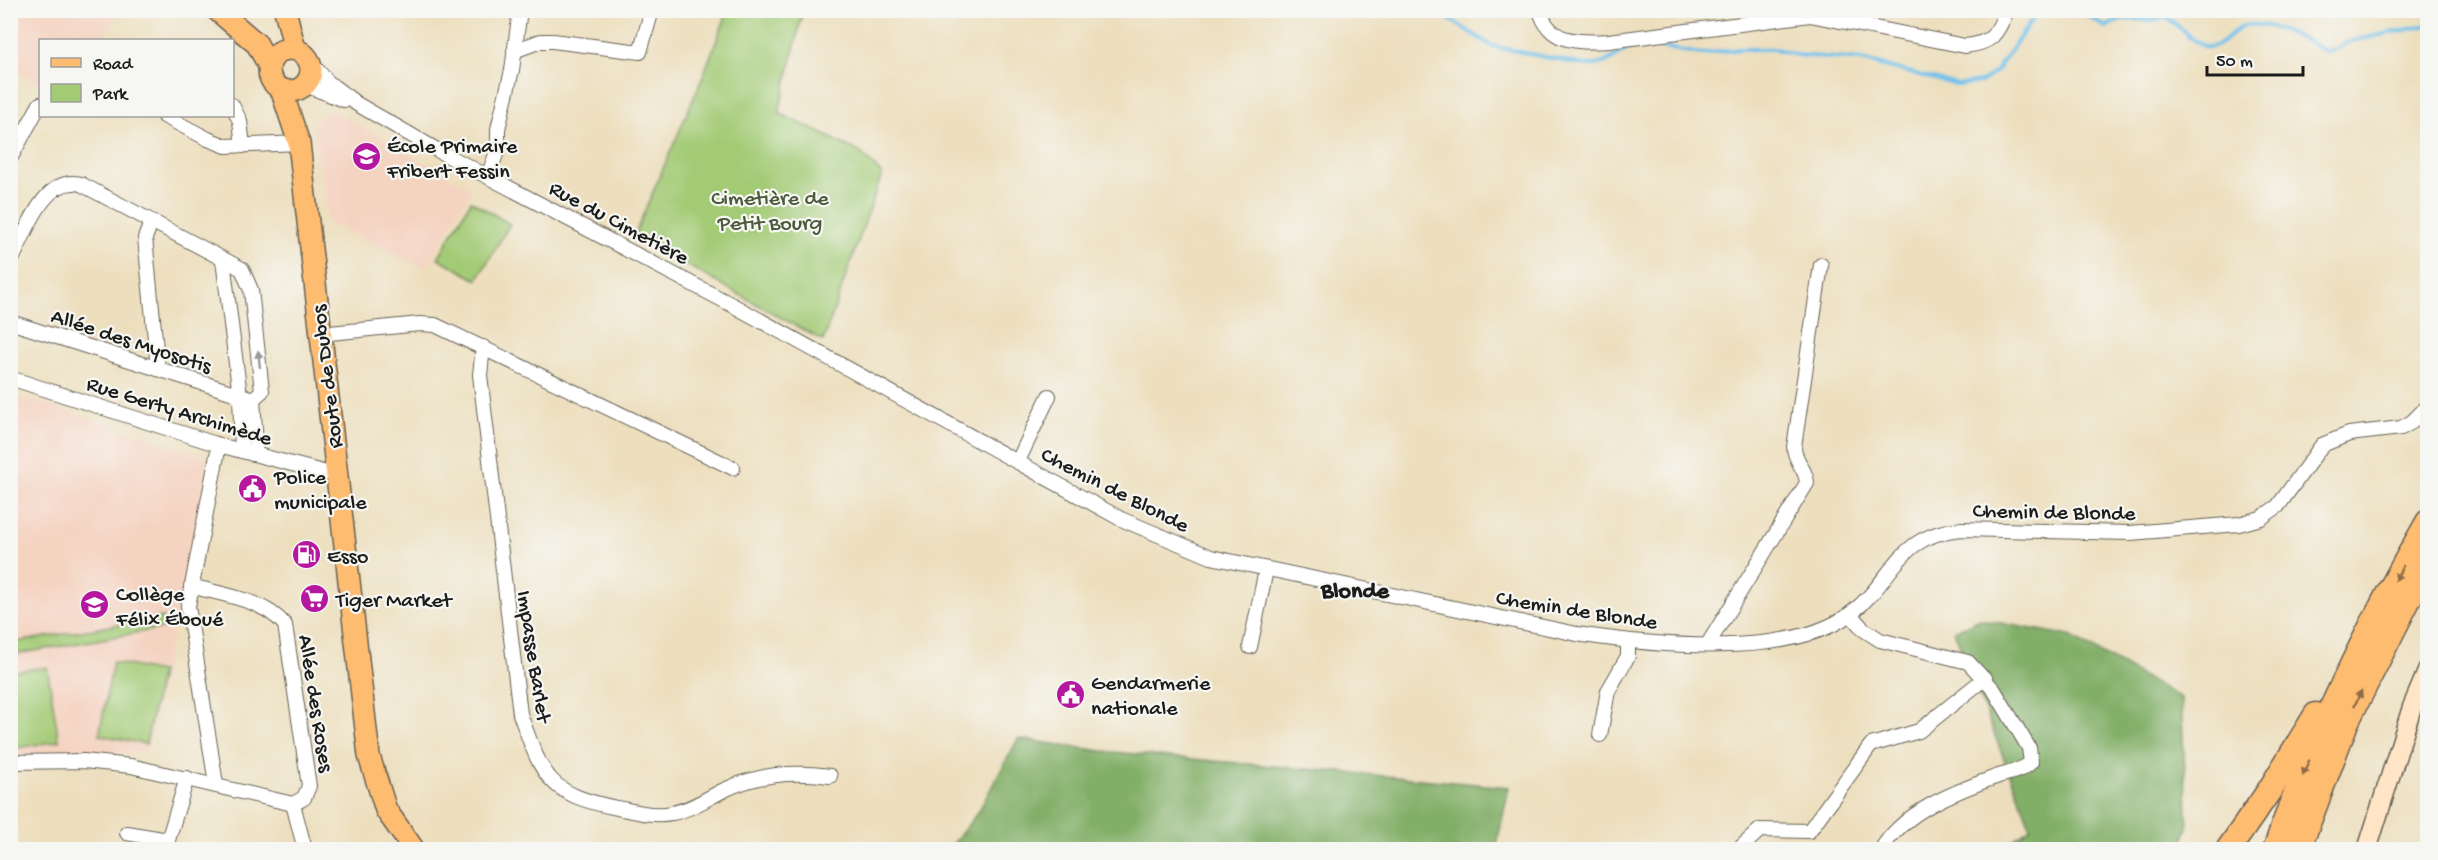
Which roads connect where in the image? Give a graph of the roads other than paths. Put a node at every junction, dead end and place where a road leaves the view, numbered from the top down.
1 (217, 10) edge
2 (285, 10) edge
3 (520, 10) edge
4 (652, 10) edge
5 (1540, 10) edge
6 (2007, 10) edge
7 (514, 51) junction
8 (302, 56) junction
9 (269, 66) junction
10 (304, 86) junction
11 (281, 89) junction
12 (357, 104) junction
13 (39, 106) edge
14 (234, 109) edge
15 (166, 117) edge
16 (299, 143) junction
17 (243, 146) junction
18 (10, 159) edge
19 (488, 176) junction
20 (151, 223) junction
21 (223, 260) junction
22 (10, 263) edge
23 (1821, 266) dead end
24 (736, 306) joint
25 (10, 322) edge
26 (320, 334) junction
27 (483, 347) junction
28 (159, 369) junction
29 (10, 378) edge
30 (1049, 396) dead end
31 (247, 397) junction
32 (2427, 406) edge
33 (219, 445) junction
34 (248, 453) junction
35 (1018, 461) junction
36 (733, 468) dead end
37 (338, 476) junction
38 (2427, 522) edge
39 (2427, 561) edge
40 (1266, 570) junction
41 (191, 586) junction
42 (1850, 614) junction
43 (1628, 642) junction
44 (1708, 644) junction
45 (1250, 647) dead end
46 (2358, 654) junction
47 (2427, 669) edge
48 (1985, 678) junction
49 (1600, 735) dead end
50 (10, 762) edge
51 (830, 776) dead end
52 (187, 778) junction
53 (216, 784) junction
54 (293, 804) junction
55 (127, 833) dead end
56 (2276, 843) edge
57 (167, 845) edge
58 (305, 849) edge
59 (414, 849) edge
60 (1738, 849) edge
61 (1881, 849) edge
62 (2228, 849) edge
63 (2298, 849) edge
64 (2367, 849) edge

1 - 9 main road
2 - 8 main road
3 - 7 street
4 - 7 street
5 - 6 street
7 - 19 street
8 - 9 main road
8 - 10 main road
8 - 12 street, Rue du Cimetière
9 - 11 main road
10 - 11 main road
10 - 12 street, Rue du Cimetière
10 - 16 main road, Route de Dubos
11 - 16 main road, Route de Dubos
12 - 19 street, Rue du Cimetière
13 - 18 street
14 - 17 street
15 - 17 street
16 - 17 street
16 - 26 main road, Route de Dubos
19 - 24 street, Rue du Cimetière
20 - 21 street, Allée des Myosotis
20 - 22 street, Allée des Myosotis
20 - 28 street
21 - 31 street, Allée des Myosotis
31 -> 21 street, Allée des Myosotis
23 - 44 street
24 - 35 street, Chemin de Blonde
25 - 28 street, Allée des Myosotis
26 - 27 street
26 - 37 main road, Route de Dubos
27 - 36 street
27 - 51 street, Impasse Barlet
28 - 31 street, Allée des Myosotis
29 - 33 street, Rue Gerty Archimède
30 - 35 street
31 - 34 street, Allée des Myosotis
32 - 42 street, Chemin de Blonde
33 - 34 street, Rue Gerty Archimède
33 - 41 street
34 - 37 street, Rue Gerty Archimède
35 - 40 street, Chemin de Blonde
37 - 59 main road, Route de Dubos
38 -> 46 highway
63 -> 39 highway
40 - 43 street, Chemin de Blonde
40 - 45 street
41 - 53 street
41 - 54 street, Allée des Roses
42 - 44 street, Chemin de Blonde
42 - 48 street
43 - 44 street, Chemin de Blonde
43 - 49 street
46 -> 56 highway
46 - 62 highway
47 - 64 street
48 - 60 street
48 - 61 street
50 - 52 street
52 - 53 street
52 - 57 street
53 - 54 street
54 - 58 street
55 - 57 street

